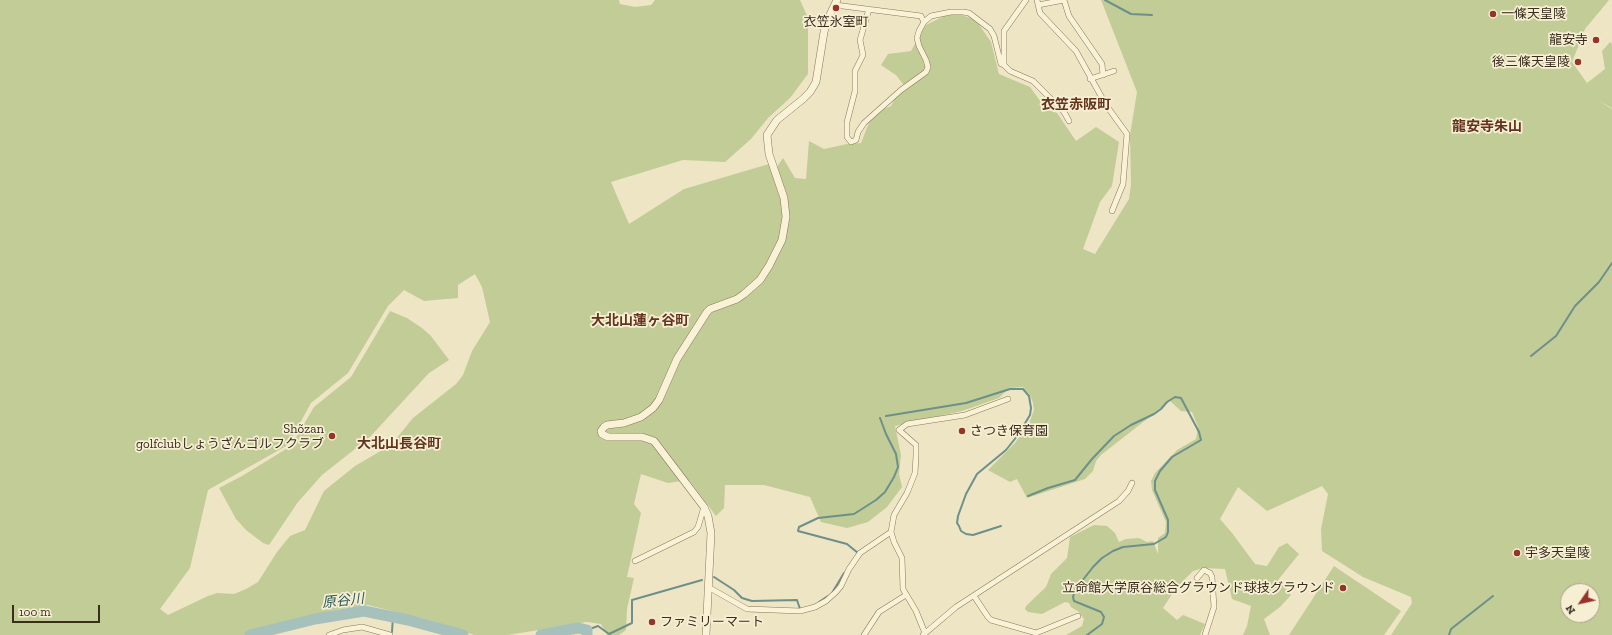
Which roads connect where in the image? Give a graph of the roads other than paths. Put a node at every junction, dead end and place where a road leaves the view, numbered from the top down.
1 (1026, 0) edge
2 (1038, 2) edge
3 (836, 3) edge
4 (869, 9) junction
5 (924, 22) junction
6 (1004, 65) junction
7 (1114, 71) dead end
8 (1103, 75) junction
9 (1090, 79) junction
10 (1069, 121) dead end
11 (1112, 211) dead end
12 (1008, 399) dead end
13 (1132, 483) dead end
14 (704, 507) junction
15 (892, 532) junction
16 (635, 561) dead end
17 (1197, 578) dead end
18 (708, 587) junction
19 (906, 595) junction
20 (974, 596) junction
21 (1078, 616) dead end
22 (924, 634) edge
23 (329, 635) edge
24 (390, 635) edge
25 (706, 635) edge
26 (864, 635) edge
27 (1205, 635) edge

1 - 6 street
2 - 8 street
2 - 9 street
3 - 4 street
3 - 14 street
4 - 5 street
4 - 5 street
5 - 6 street
6 - 10 street
7 - 8 street
8 - 9 street
9 - 11 street
12 - 15 street
13 - 20 street
14 - 16 street
14 - 18 street
15 - 18 street
15 - 19 street
17 - 27 street
18 - 25 street
19 - 22 street
19 - 26 street
20 - 21 street
20 - 22 street
23 - 24 street

